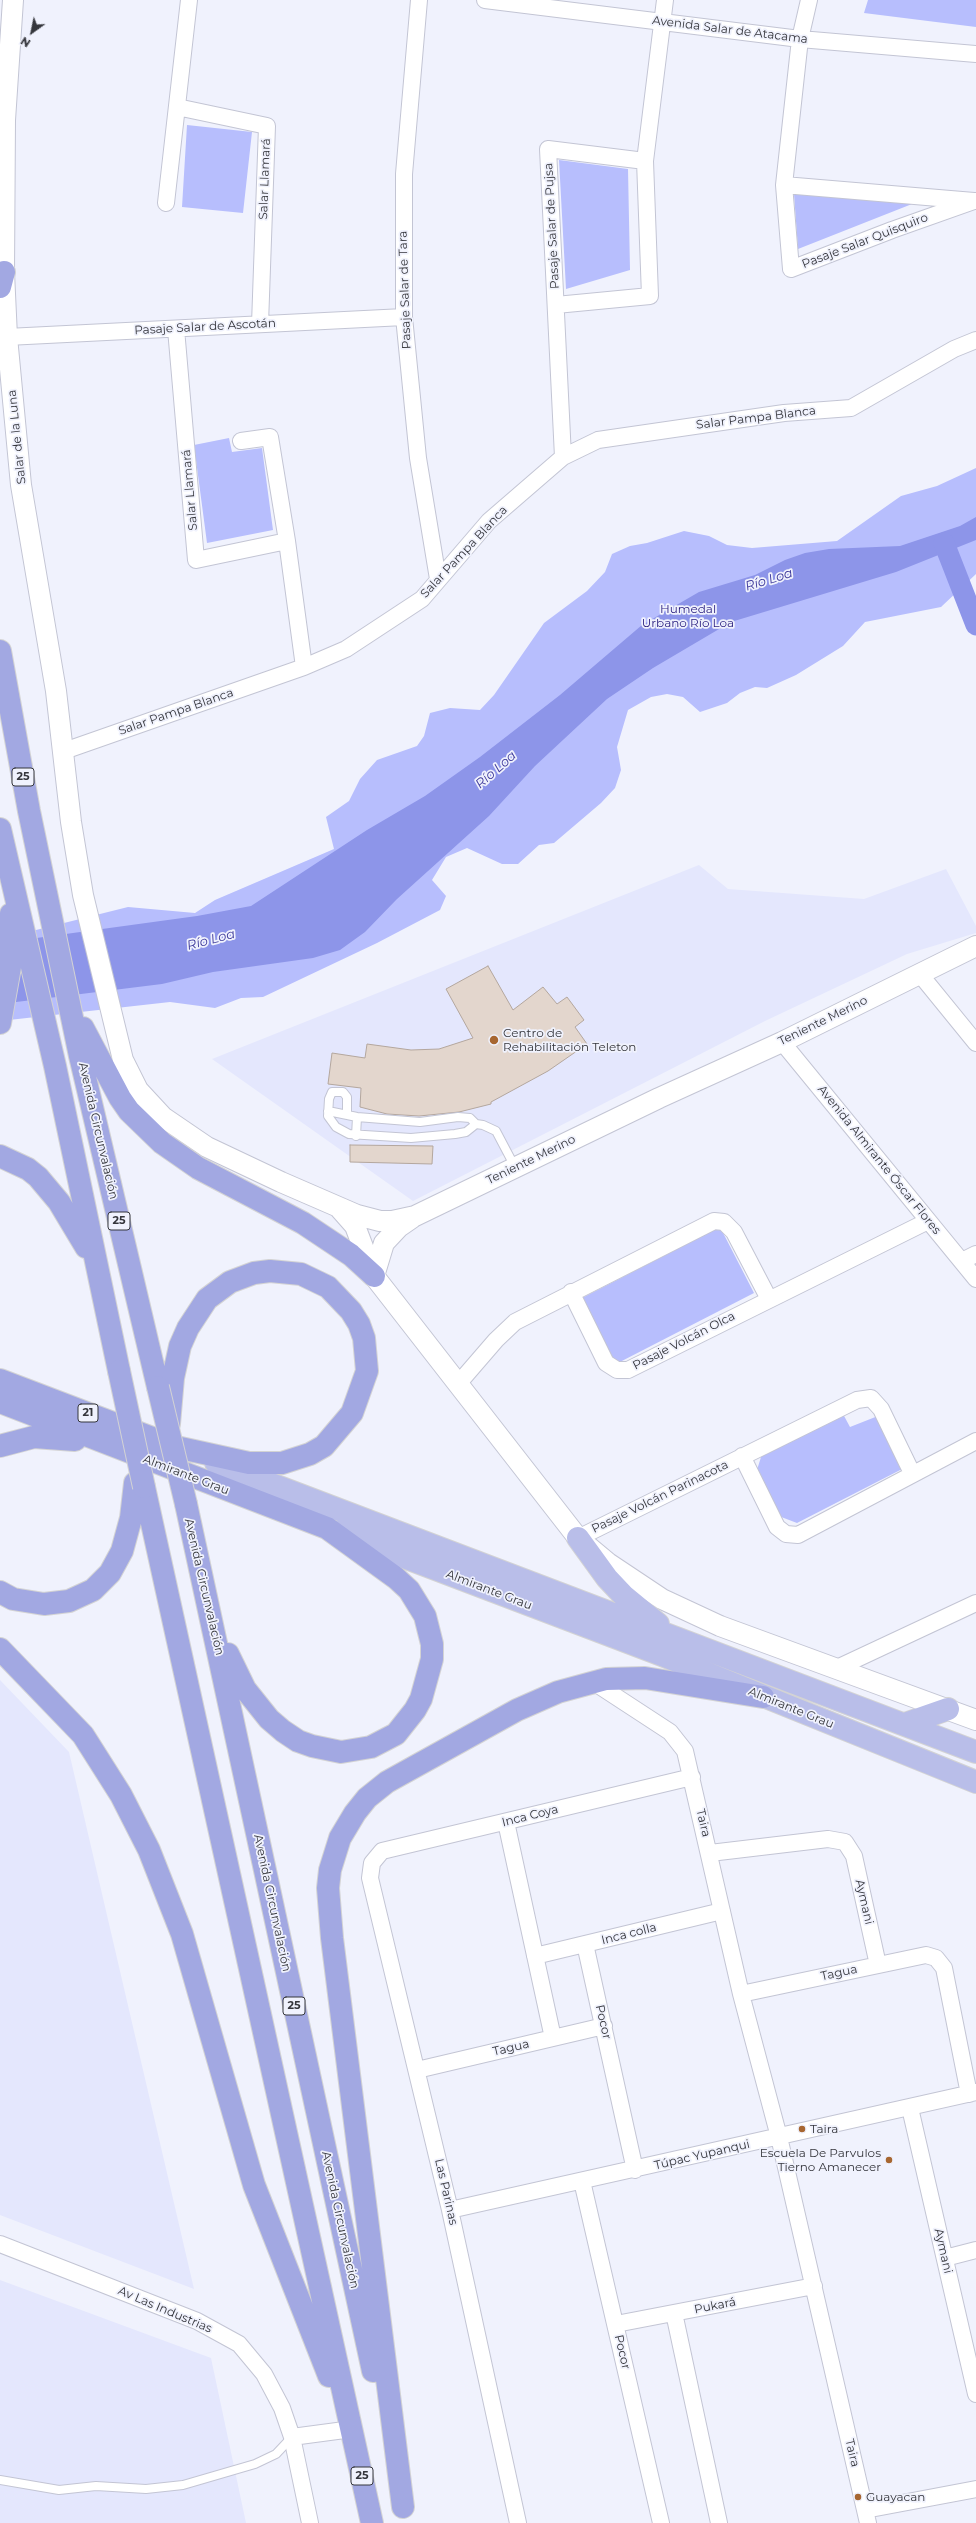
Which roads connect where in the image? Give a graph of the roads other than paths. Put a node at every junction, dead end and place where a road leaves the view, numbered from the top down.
1 (13, 0) edge
2 (189, 0) edge
3 (419, 0) edge
4 (485, 0) edge
5 (665, 0) edge
6 (809, 0) edge
7 (661, 22) junction
8 (800, 38) junction
9 (976, 54) edge
10 (177, 107) junction
11 (645, 161) junction
12 (784, 185) junction
13 (975, 201) edge
14 (166, 203) dead end
15 (2, 279) edge
16 (556, 305) junction
17 (404, 317) junction
18 (260, 324) junction
19 (176, 329) junction
20 (7, 337) junction
21 (976, 340) edge
22 (241, 441) dead end
23 (563, 457) junction
24 (287, 541) junction
25 (438, 579) junction
26 (0, 651) edge
27 (304, 667) junction
28 (64, 751) junction
29 (0, 829) edge
30 (83, 895) joint
31 (15, 915) junction
32 (976, 946) edge
33 (919, 973) junction
34 (0, 1023) edge
35 (782, 1042) junction
36 (976, 1043) edge
37 (90, 1059) junction
38 (328, 1111) junction
39 (347, 1115) junction
40 (358, 1117) junction
41 (476, 1124) junction
42 (356, 1136) junction
43 (0, 1156) edge
44 (515, 1167) junction
45 (340, 1208) junction
46 (415, 1216) junction
47 (928, 1221) junction
48 (969, 1258) edge
49 (99, 1274) junction
50 (374, 1276) junction
51 (976, 1279) edge
52 (571, 1292) junction
53 (769, 1299) junction
54 (0, 1380) edge
55 (458, 1384) junction
56 (165, 1389) junction
57 (0, 1402) edge
58 (172, 1438) junction
59 (976, 1441) edge
60 (0, 1446) edge
61 (110, 1446) junction
62 (742, 1456) junction
63 (912, 1473) junction
64 (139, 1485) junction
65 (327, 1528) junction
66 (578, 1538) junction
67 (0, 1592) edge
68 (976, 1603) edge
69 (211, 1613) junction
70 (684, 1641) junction
71 (0, 1649) edge
72 (835, 1669) junction
73 (592, 1681) junction
74 (763, 1697) junction
75 (948, 1709) junction
76 (976, 1720) edge
77 (905, 1724) junction
78 (976, 1752) edge
79 (692, 1776) junction
80 (976, 1782) edge
81 (506, 1822) junction
82 (710, 1853) junction
83 (372, 1863) joint
84 (722, 1911) junction
85 (585, 1944) junction
86 (535, 1956) junction
87 (878, 1965) junction
88 (742, 1994) junction
89 (604, 2026) junction
90 (553, 2038) junction
91 (417, 2070) junction
92 (972, 2093) edge
93 (910, 2108) junction
94 (779, 2137) junction
95 (636, 2170) junction
96 (582, 2181) junction
97 (450, 2210) junction
98 (0, 2244) edge
99 (976, 2250) edge
100 (945, 2258) junction
101 (814, 2286) junction
102 (674, 2313) junction
103 (616, 2324) junction
104 (976, 2394) edge
105 (352, 2429) junction
106 (292, 2437) junction
107 (0, 2480) edge
108 (976, 2489) edge
109 (405, 2515) edge
110 (867, 2516) edge
111 (310, 2523) edge
112 (372, 2523) edge
113 (518, 2523) edge
114 (661, 2523) edge
115 (719, 2523) edge

1 - 15 street, Salar de la Luna
2 - 10 street
3 - 17 street, Pasaje Salar de Tara
4 - 7 street, Avenida Salar de Atacama
5 - 7 street, Pasaje Salar de Pujsa
6 - 8 street, Pasaje Salar Quisquiro
7 - 8 street, Avenida Salar de Atacama
7 - 11 street, Pasaje Salar de Pujsa
8 - 9 street, Avenida Salar de Atacama
8 - 12 street, Pasaje Salar Quisquiro
10 - 14 street
10 - 18 street, Salar Llamará
11 - 16 street, Pasaje Salar de Pujsa
11 - 16 street, Pasaje Salar de Pujsa
12 - 13 street, Pasaje Salar Quisquiro
12 - 13 street, Pasaje Salar Quisquiro
15 - 20 street, Salar de la Luna
16 - 23 street, Pasaje Salar de Pujsa
17 - 18 street, Pasaje Salar de Ascotán
17 - 25 street, Pasaje Salar de Tara
18 - 19 street, Pasaje Salar de Ascotán
19 - 20 street, Pasaje Salar de Ascotán
19 - 24 street, Salar Llamará
20 - 28 street, Salar de la Luna
21 - 23 street, Salar Pampa Blanca
22 - 24 street
23 - 25 street, Salar Pampa Blanca
24 - 27 street
25 - 27 street, Salar Pampa Blanca
26 - 37 highway, Avenida Circunvalación / 25
27 - 28 street, Salar Pampa Blanca
28 - 30 street, Salar de la Luna
29 - 31 highway, 25
30 - 45 street, Teniente Merino
31 - 34 highway
31 - 49 highway, 25
32 - 33 street, Teniente Merino
33 - 35 street, Teniente Merino
33 - 36 street
35 - 44 street, Teniente Merino
35 - 47 street, Avenida Almirante Óscar Flores
37 - 50 highway
37 - 56 highway, Avenida Circunvalación / 25
38 - 39 lane
38 - 39 lane
38 - 42 lane
39 - 40 lane
40 - 41 lane
40 - 42 lane
41 - 42 lane
41 - 44 lane
43 - 49 highway
44 - 46 street, Teniente Merino
45 - 46 street, Teniente Merino
45 - 50 street
46 - 50 street
47 - 48 street, Avenida Almirante Óscar Flores
47 - 53 street, Pasaje Volcán Olca
48 - 51 street, Avenida Almirante Óscar Flores
49 - 64 highway, 25, bridge
50 - 55 street
52 - 53 street
52 - 53 street, Pasaje Volcán Olca
52 - 55 street
54 - 58 highway, Almirante Grau / 21
55 - 66 street
56 - 58 highway, Avenida Circunvalación / 25, bridge
56 - 58 highway
57 - 61 highway, Almirante Grau / 21
58 - 69 highway, Avenida Circunvalación / 25, bridge
58 - 70 main road, Almirante Grau
59 - 63 street, Pasaje Volcán Parinacota
60 - 61 highway
61 - 65 highway, Almirante Grau / 21
62 - 63 street, Pasaje Volcán Parinacota
62 - 63 street, Pasaje Volcán Parinacota
62 - 66 street, Pasaje Volcán Parinacota
64 - 67 highway
64 - 105 highway, 25
65 - 69 highway
65 - 74 main road, Almirante Grau
66 - 70 main road
66 - 72 street
68 - 72 street
69 - 109 highway, Avenida Circunvalación / 25
70 - 77 main road, Almirante Grau
71 - 105 highway
72 - 75 street
73 - 74 highway
73 - 79 street, Taira
73 - 109 highway
74 - 80 main road, Almirante Grau
75 - 76 street
75 - 77 main road
77 - 78 main road, Almirante Grau
79 - 81 street, Inca Coya
79 - 82 street, Taira
81 - 83 street, Inca Coya
81 - 86 street
82 - 84 street, Taira
82 - 87 street, Aymani
83 - 91 street, Las Parinas
84 - 85 street, Inca colla
84 - 88 street, Taira
85 - 86 street, Inca colla
85 - 89 street, Pocor
86 - 90 street
87 - 88 street, Tagua
87 - 92 street, Tagua
88 - 94 street, Taira
89 - 90 street, Tagua
89 - 95 street, Pocor
90 - 91 street, Tagua
91 - 97 street, Las Parinas
92 - 93 street, Túpac Yupanqui
93 - 94 street, Túpac Yupanqui
93 - 100 street, Aymani
94 - 95 street, Túpac Yupanqui
94 - 101 street, Taira
95 - 96 street, Túpac Yupanqui
96 - 97 street, Túpac Yupanqui
96 - 103 street, Pocor
97 - 113 street, Las Parinas
98 - 106 street, Av Las Industrias
99 - 100 street
100 - 104 street, Aymani
101 - 102 street, Pukará
101 - 110 street, Taira
102 - 103 street, Pukará
102 - 115 street
103 - 114 street, Pocor
105 - 106 street
105 - 112 highway, 25
106 - 107 lane
106 - 111 street, Av Las Industrias
108 - 110 street

